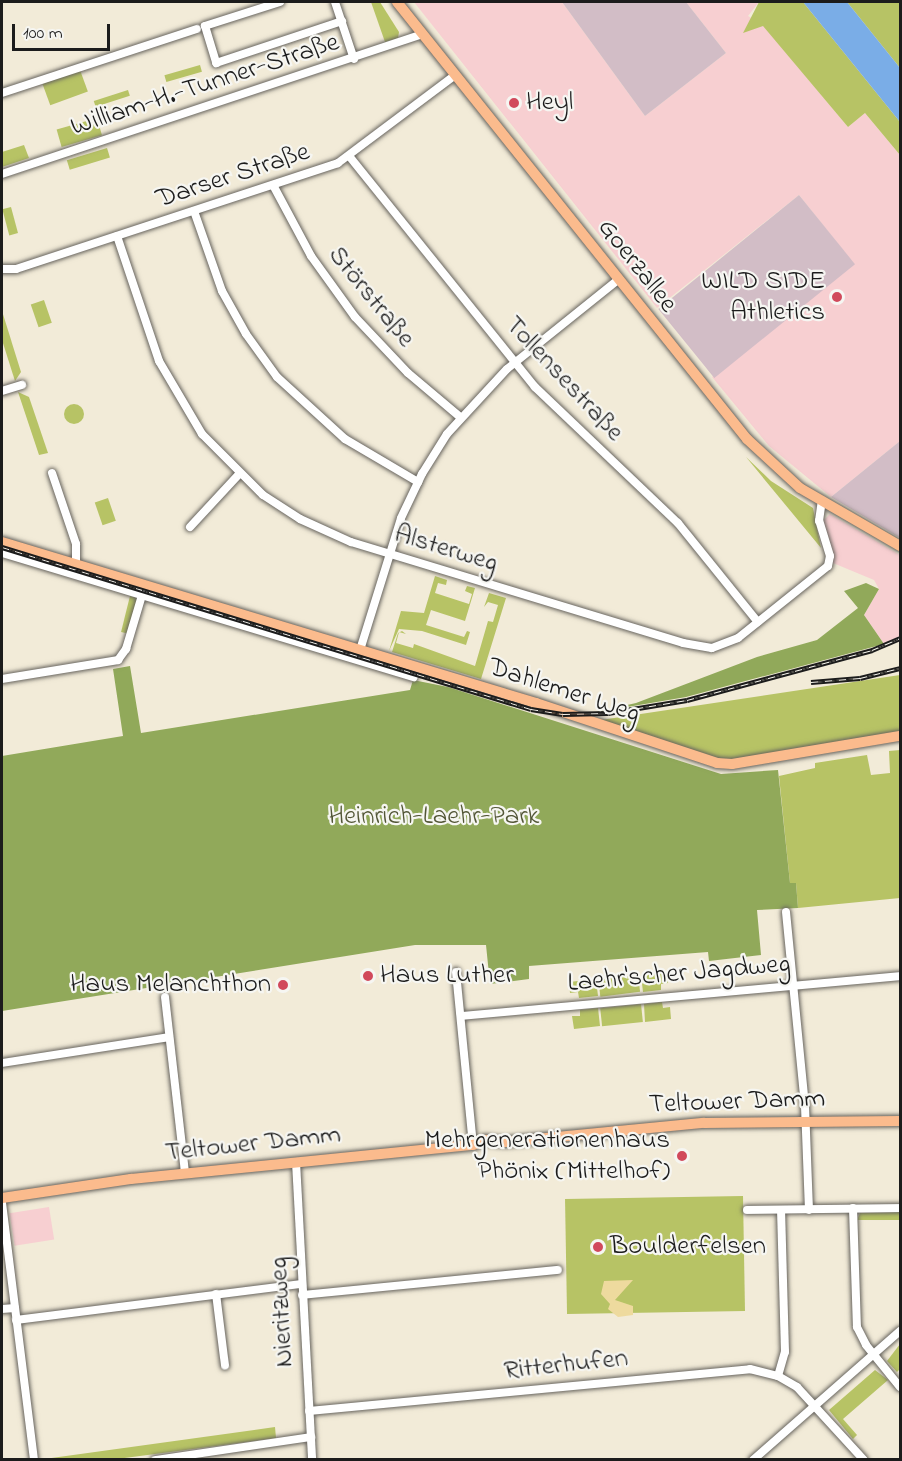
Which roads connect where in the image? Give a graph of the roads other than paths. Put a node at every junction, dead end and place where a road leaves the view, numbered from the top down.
1 (280, 2) edge
2 (335, 2) edge
3 (397, 2) edge
4 (342, 21) junction
5 (201, 28) junction
6 (421, 35) junction
7 (354, 59) junction
8 (455, 75) junction
9 (2, 93) edge
10 (350, 156) junction
11 (2, 174) edge
12 (273, 185) junction
13 (194, 211) junction
14 (117, 236) junction
15 (2, 269) edge
16 (620, 279) junction
17 (514, 363) junction
18 (22, 384) dead end
19 (2, 391) edge
20 (460, 417) junction
21 (52, 473) dead end
22 (239, 474) junction
23 (417, 482) junction
24 (822, 500) junction
25 (190, 526) dead end
26 (2, 542) edge
27 (900, 546) edge
28 (2, 553) edge
29 (389, 554) junction
30 (76, 564) junction
31 (102, 578) junction
32 (144, 590) junction
33 (187, 604) junction
34 (208, 604) junction
35 (233, 611) junction
36 (205, 615) junction
37 (224, 621) junction
38 (758, 622) junction
39 (235, 624) junction
40 (287, 634) junction
41 (341, 650) junction
42 (360, 650) junction
43 (388, 664) junction
44 (414, 677) dead end
45 (2, 679) edge
46 (900, 736) edge
47 (786, 912) dead end
48 (456, 972) dead end
49 (900, 976) edge
50 (793, 984) junction
51 (165, 997) dead end
52 (461, 1016) junction
53 (169, 1037) junction
54 (2, 1063) edge
55 (806, 1121) junction
56 (900, 1121) edge
57 (473, 1145) junction
58 (296, 1162) junction
59 (185, 1173) junction
60 (38, 1191) junction
61 (2, 1193) edge
62 (2, 1198) edge
63 (2, 1203) edge
64 (853, 1208) junction
65 (900, 1208) edge
66 (747, 1210) dead end
67 (809, 1210) junction
68 (781, 1211) junction
69 (558, 1270) dead end
70 (302, 1284) junction
71 (216, 1294) junction
72 (302, 1295) junction
73 (15, 1308) junction
74 (2, 1309) edge
75 (16, 1320) junction
76 (900, 1331) edge
77 (874, 1354) junction
78 (225, 1365) dead end
79 (778, 1376) junction
80 (900, 1387) edge
81 (815, 1405) junction
82 (309, 1411) junction
83 (311, 1437) junction
84 (34, 1460) edge
85 (155, 1460) edge
86 (312, 1460) edge
87 (753, 1460) edge
88 (864, 1460) edge

1 - 5 street
2 - 4 street
3 - 6 main road, Goerzallee
4 - 5 street
4 - 7 street
5 - 9 street
6 - 7 street, William-H.-Tunner-Straße
6 - 8 main road, Goerzallee
7 - 11 street, William-H.-Tunner-Straße
8 - 10 street, Darser Straße
8 - 16 main road, Goerzallee
10 - 12 street, Darser Straße
10 - 17 street, Tollensestraße
12 - 13 street, Darser Straße
12 - 20 street, Störstraße
13 - 14 street, Darser Straße
13 - 23 street
14 - 15 street, Darser Straße
14 - 22 street, Alsterweg
16 - 17 street
16 - 24 main road, Goerzallee
17 - 20 street
17 - 38 street, Tollensestraße
18 - 19 street
20 - 23 street
21 - 30 street
22 - 25 street
22 - 29 street, Alsterweg
23 - 29 street
24 - 27 main road, Goerzallee
24 - 38 street, Alsterweg
26 - 30 main road, Dahlemer Weg
28 - 31 street, Dahlemer Weg
29 - 38 street, Alsterweg
29 - 42 street
30 - 31 main road, Dahlemer Weg
31 - 32 main road, Dahlemer Weg
32 - 33 main road, Dahlemer Weg
32 - 45 street
33 - 34 main road, Dahlemer Weg
33 - 36 street, Dahlemer Weg
34 - 35 main road, Dahlemer Weg
34 - 36 street
35 - 37 street
35 - 39 street
35 - 40 main road, Dahlemer Weg
36 - 37 street, Dahlemer Weg
37 - 39 street, Dahlemer Weg
39 - 40 street, Dahlemer Weg
40 - 41 main road, Dahlemer Weg
41 - 42 main road, Dahlemer Weg
41 - 43 street, Dahlemer Weg
42 - 43 main road, Dahlemer Weg
43 - 44 street, Dahlemer Weg
43 - 46 main road, Dahlemer Weg
47 - 50 street
48 - 52 street
49 - 50 street, Laehr'scher Jagdweg
50 - 52 street, Laehr'scher Jagdweg
50 - 55 street
51 - 53 street
52 - 57 street
53 - 54 street
53 - 59 street
55 - 56 main road, Teltower Damm
55 - 57 main road, Teltower Damm
55 - 67 street
57 - 58 main road, Teltower Damm
58 - 59 main road, Teltower Damm
58 - 70 street, Nieritzweg
59 - 60 main road, Teltower Damm
60 - 61 main road, Teltower Damm
60 - 62 main road, Teltower Damm
63 - 73 street
64 - 65 street
64 - 67 street
64 - 77 street
66 - 68 street
67 - 68 street
68 - 79 street
69 - 72 street
70 - 71 street
70 - 72 street, Nieritzweg
71 - 75 street
71 - 78 street
72 - 82 street, Nieritzweg
73 - 74 street
73 - 75 street
75 - 84 street
76 - 77 street
77 - 80 street
77 - 81 street
79 - 81 street, Ritterhufen
79 - 82 street, Ritterhufen
81 - 87 street
81 - 88 street, Ritterhufen
82 - 83 street, Nieritzweg
83 - 85 street
83 - 86 street, Nieritzweg

